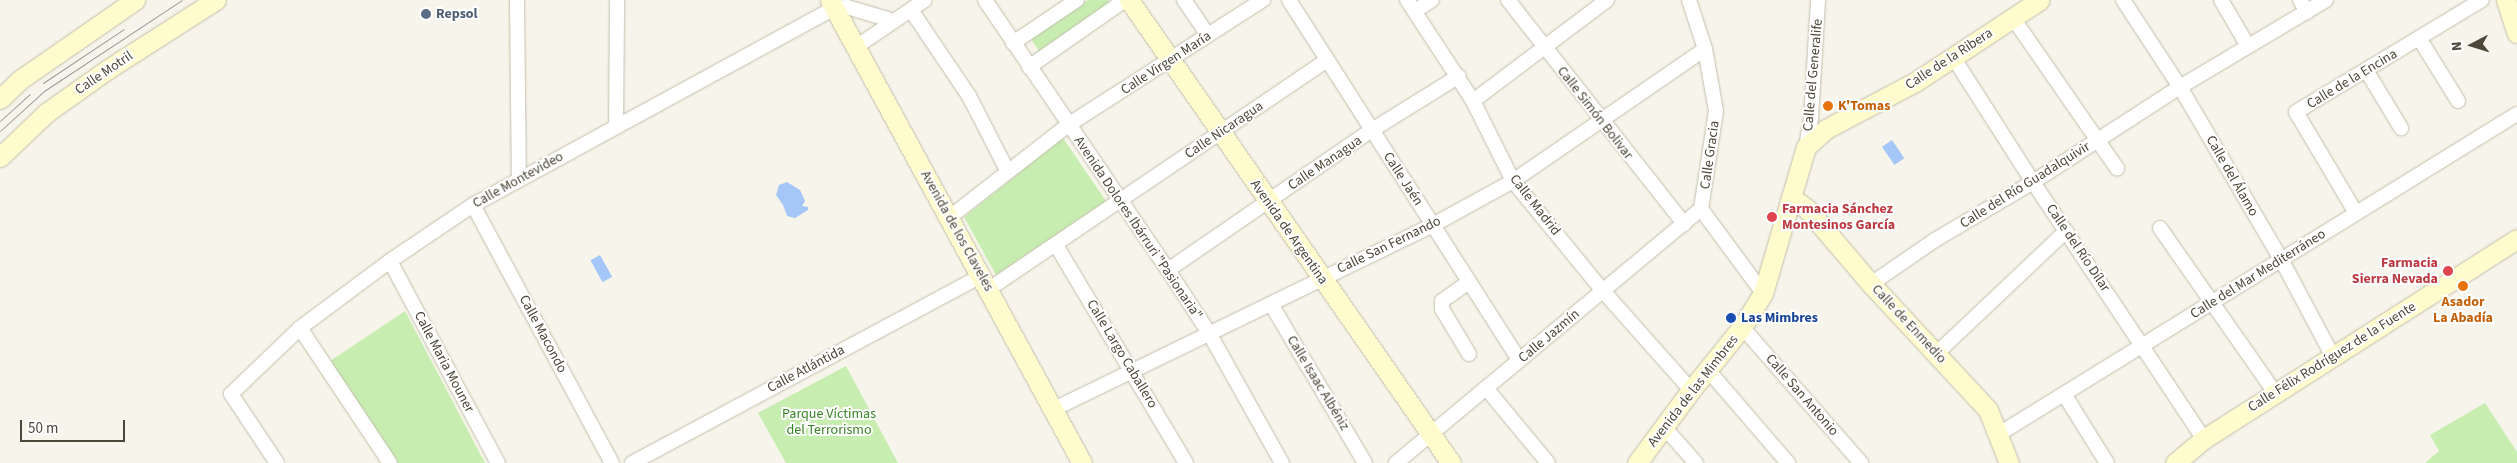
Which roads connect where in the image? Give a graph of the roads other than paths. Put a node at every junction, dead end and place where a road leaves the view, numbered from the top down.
1 (135, 0) edge
2 (216, 0) edge
3 (517, 0) edge
4 (617, 0) edge
5 (924, 0) edge
6 (985, 0) edge
7 (1077, 0) edge
8 (1127, 0) edge
9 (1184, 0) edge
10 (1264, 0) edge
11 (1289, 0) edge
12 (1432, 0) edge
13 (1508, 0) edge
14 (1607, 0) edge
15 (1689, 0) edge
16 (1818, 0) edge
17 (2123, 0) edge
18 (2221, 0) edge
19 (2326, 0) edge
20 (2482, 0) edge
21 (2506, 0) edge
22 (2035, 1) edge
23 (832, 4) edge
24 (1411, 6) edge
25 (2304, 6) edge
26 (911, 10) junction
27 (2013, 18) junction
28 (894, 21) junction
29 (2517, 33) edge
30 (1208, 35) junction
31 (2419, 38) junction
32 (1013, 43) junction
33 (2248, 46) junction
34 (856, 47) junction
35 (1544, 47) junction
36 (1705, 50) junction
37 (1954, 57) junction
38 (1327, 60) junction
39 (1171, 61) junction
40 (1029, 67) junction
41 (2366, 70) junction
42 (1458, 76) junction
43 (2180, 87) junction
44 (0, 99) edge
45 (1473, 100) junction
46 (2458, 101) dead end
47 (2517, 114) edge
48 (1600, 120) junction
49 (1068, 125) junction
50 (616, 126) junction
51 (2402, 128) dead end
52 (1372, 130) junction
53 (1220, 133) junction
54 (2096, 141) junction
55 (1806, 146) junction
56 (0, 157) edge
57 (2117, 168) dead end
58 (1008, 172) junction
59 (519, 179) junction
60 (1513, 181) junction
61 (2033, 182) junction
62 (1791, 197) junction
63 (1120, 200) junction
64 (1268, 202) junction
65 (473, 204) junction
66 (1701, 210) junction
67 (2356, 213) junction
68 (950, 217) junction
69 (1684, 224) junction
70 (1433, 225) junction
71 (2160, 228) dead end
72 (2066, 231) junction
73 (2517, 239) edge
74 (1056, 245) junction
75 (2281, 259) junction
76 (390, 261) junction
77 (1168, 270) junction
78 (1321, 278) junction
79 (985, 282) junction
80 (1469, 282) junction
81 (1871, 284) junction
82 (1603, 291) junction
83 (1763, 293) junction
84 (2213, 301) junction
85 (1271, 304) junction
86 (300, 328) junction
87 (1742, 328) junction
88 (1209, 333) junction
89 (2142, 345) junction
90 (1469, 354) dead end
91 (1936, 354) junction
92 (2333, 357) junction
93 (1519, 360) junction
94 (1132, 370) junction
95 (1708, 370) junction
96 (1486, 388) junction
97 (1691, 390) junction
98 (2276, 393) junction
99 (2064, 394) junction
100 (1054, 408) junction
101 (1664, 426) junction
102 (1431, 434) junction
103 (1999, 434) junction
104 (2204, 439) junction
105 (277, 463) edge
106 (390, 463) edge
107 (498, 463) edge
108 (612, 463) edge
109 (632, 463) edge
110 (1082, 463) edge
111 (1186, 463) edge
112 (1282, 463) edge
113 (1366, 463) edge
114 (1396, 463) edge
115 (1451, 463) edge
116 (1548, 463) edge
117 (1637, 463) edge
118 (1696, 463) edge
119 (1788, 463) edge
120 (1861, 463) edge
121 (2009, 463) edge
122 (2107, 463) edge
123 (2175, 463) edge

1 - 44 street
2 - 56 street, Calle Motril
3 - 59 street
4 - 50 street
5 - 26 street
6 - 32 street, Avenida Dolores Ibárruri "Pasionaria"
7 - 32 street
8 - 39 street, Avenida de Argentina
8 - 40 street
9 - 30 street
10 - 30 street, Calle Virgen María
11 - 38 street, Calle Jaén
12 - 24 street
13 - 35 street, Calle Simón Bolivar
14 - 35 street
15 - 36 street, Calle Gracia
16 - 55 street, Calle del Generalife
17 - 43 street, Calle del Álamo
18 - 33 street
19 - 25 street, Calle del Río Guadalquivir
20 - 31 street, Calle de la Encina
21 - 29 street
22 - 27 street, Calle de la Ribera
23 - 28 street
23 - 34 street, Avenida de los Claveles
23 - 50 street, Calle Montevideo
24 - 42 street, Calle Madrid
25 - 33 street, Calle del Río Guadalquivir
26 - 28 street
26 - 58 street
27 - 37 street, Calle de la Ribera
27 - 54 street
28 - 34 street
30 - 39 street, Calle Virgen María
31 - 41 street, Calle de la Encina
31 - 46 street
32 - 40 street, Avenida Dolores Ibárruri "Pasionaria"
33 - 43 street, Calle del Río Guadalquivir
34 - 68 street, Avenida de los Claveles
35 - 45 street
35 - 48 street, Calle Simón Bolivar
36 - 48 street, Calle San Fernando
36 - 66 street, Calle Gracia
37 - 55 street, Calle de la Ribera
37 - 61 street, Calle del Río Dílar
38 - 52 street, Calle Jaén
38 - 53 street, Calle Nicaragua
39 - 49 street, Calle Virgen María
39 - 53 street, Avenida de Argentina
40 - 49 street, Avenida Dolores Ibárruri "Pasionaria"
41 - 51 street
41 - 67 street, Calle de la Encina
42 - 45 street, Calle Madrid
42 - 52 street, Calle Managua
43 - 54 street, Calle del Río Guadalquivir
43 - 75 street, Calle del Álamo
45 - 60 street, Calle Madrid
47 - 67 street, Calle del Mar Mediterráneo
48 - 60 street, Calle San Fernando
48 - 69 street, Calle Simón Bolivar
49 - 58 street, Calle Virgen María
49 - 63 street, Avenida Dolores Ibárruri "Pasionaria"
50 - 59 street, Calle Montevideo
52 - 64 street, Calle Managua
52 - 70 street, Calle Jaén
53 - 63 street, Calle Nicaragua
53 - 64 street, Avenida de Argentina
54 - 57 street
54 - 61 street, Calle del Río Guadalquivir
55 - 62 street, Calle del Generalife
58 - 68 street, Calle Virgen María
59 - 65 street, Calle Montevideo
60 - 70 street, Calle San Fernando
60 - 82 street, Calle Madrid
61 - 72 street, Calle del Río Dílar
61 - 81 street, Calle del Río Guadalquivir
62 - 81 street, Calle de Enmedio
62 - 83 street, Calle del Generalife
63 - 74 street, Calle Nicaragua
63 - 77 street, Avenida Dolores Ibárruri "Pasionaria"
64 - 77 street, Calle Managua
64 - 78 street, Avenida de Argentina
65 - 76 street, Calle Montevideo
65 - 108 street, Calle Macondo
66 - 69 street, Calle Jazmín
66 - 83 street
67 - 75 street, Calle del Mar Mediterráneo
68 - 79 street, Avenida de los Claveles
69 - 82 street, Calle Jazmín
70 - 78 street, Calle San Fernando
70 - 80 street, Calle Jaén
71 - 84 street
72 - 89 street, Calle del Río Dílar
72 - 91 street
73 - 92 street, Calle Félix Rodríguez de la Fuente
74 - 79 street, Calle Atlántida
74 - 94 street, Calle Largo Caballero
75 - 84 street, Calle del Mar Mediterráneo
75 - 92 street, Calle del Álamo
76 - 86 street, Calle Montevideo
76 - 107 street, Calle Maria Mouner
77 - 88 street, Avenida Dolores Ibárruri "Pasionaria"
78 - 85 street, Calle San Fernando
78 - 102 street, Avenida de Argentina
79 - 100 street, Avenida de los Claveles
79 - 109 street, Calle Atlántida
80 - 90 street
80 - 93 street, Calle Jaén
81 - 91 street, Calle de Enmedio
82 - 93 street, Calle Jazmín
82 - 97 street, Calle Madrid
83 - 87 street, Avenida de las Mimbres
84 - 89 street, Calle del Mar Mediterráneo
84 - 98 street
85 - 88 street, Calle San Fernando
85 - 113 street, Calle Isaac Albéniz
86 - 105 street, Calle Montevideo
86 - 106 street
87 - 95 street, Avenida de las Mimbres
87 - 120 street, Calle San Antonio
88 - 94 street, Calle San Fernando
88 - 112 street, Avenida Dolores Ibárruri "Pasionaria"
89 - 99 street, Calle del Mar Mediterráneo
89 - 104 street, Calle del Río Dílar
91 - 103 street, Calle de Enmedio
92 - 98 street, Calle Félix Rodríguez de la Fuente
93 - 96 street, Calle Jazmín
94 - 100 street, Calle San Fernando
94 - 111 street, Calle Largo Caballero
95 - 97 street, Avenida de las Mimbres
95 - 119 street
96 - 102 street, Calle Jazmín
96 - 116 street
97 - 101 street, Avenida de las Mimbres
98 - 104 street, Calle Félix Rodríguez de la Fuente
99 - 103 street, Calle del Mar Mediterráneo
99 - 122 street
100 - 110 street, Avenida de los Claveles
101 - 117 street, Avenida de las Mimbres
101 - 118 street
102 - 114 street, Calle Jazmín
102 - 115 street, Avenida de Argentina
103 - 121 street, Calle de Enmedio
104 - 123 street, Calle Félix Rodríguez de la Fuente

